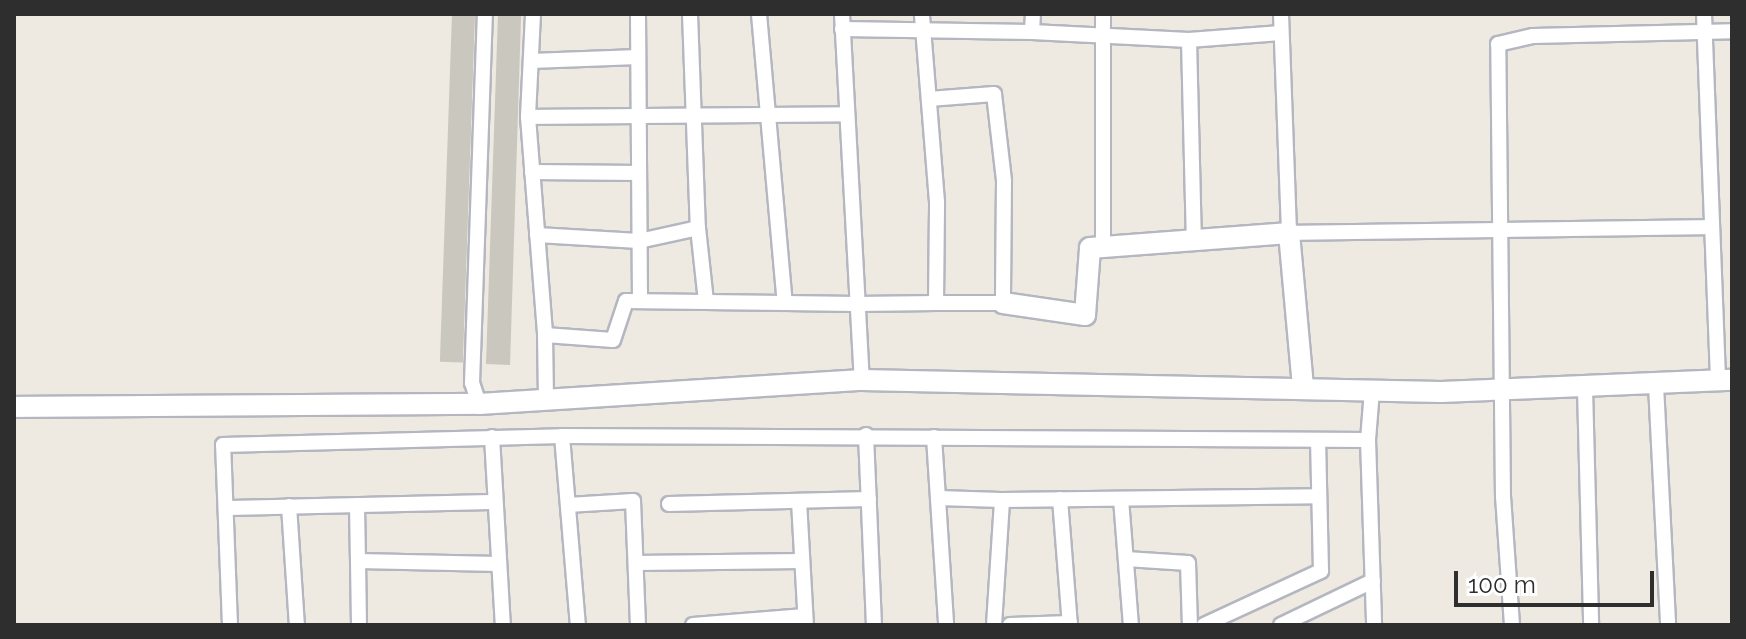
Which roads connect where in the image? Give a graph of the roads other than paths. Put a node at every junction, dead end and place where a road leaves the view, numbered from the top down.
1 (485, 14) edge
2 (533, 14) edge
3 (638, 14) edge
4 (690, 14) edge
5 (759, 14) edge
6 (1033, 14) edge
7 (1103, 14) edge
8 (1281, 14) edge
9 (1704, 14) edge
10 (842, 22) edge
11 (923, 22) edge
12 (1732, 31) edge
13 (1032, 32) junction
14 (1703, 32) junction
15 (1281, 33) junction
16 (1103, 38) junction
17 (1189, 40) junction
18 (638, 57) junction
19 (531, 61) junction
20 (929, 99) junction
21 (847, 114) junction
22 (770, 115) junction
23 (638, 116) junction
24 (698, 116) junction
25 (528, 117) junction
26 (532, 172) junction
27 (639, 173) junction
28 (1710, 227) junction
29 (698, 228) junction
30 (1498, 228) junction
31 (1289, 233) junction
32 (537, 235) junction
33 (1194, 240) junction
34 (639, 241) junction
35 (1103, 247) junction
36 (640, 301) junction
37 (706, 302) junction
38 (785, 303) junction
39 (936, 303) junction
40 (1003, 303) junction
41 (857, 304) junction
42 (545, 335) junction
43 (862, 380) junction
44 (1725, 381) edge
45 (1656, 385) junction
46 (1303, 388) junction
47 (1585, 389) junction
48 (1372, 390) junction
49 (1501, 392) junction
50 (546, 397) junction
51 (479, 404) junction
52 (14, 407) edge
53 (866, 435) junction
54 (562, 436) junction
55 (492, 437) junction
56 (934, 437) junction
57 (1318, 440) junction
58 (1368, 440) junction
59 (1319, 496) junction
60 (938, 498) junction
61 (869, 499) junction
62 (1060, 499) junction
63 (1121, 499) junction
64 (1002, 500) junction
65 (799, 501) junction
66 (495, 502) junction
67 (669, 504) dead end
68 (357, 505) junction
69 (568, 505) junction
70 (289, 506) junction
71 (226, 508) junction
72 (1126, 559) junction
73 (358, 561) junction
74 (802, 561) junction
75 (636, 563) junction
76 (499, 564) junction
77 (1373, 581) junction
78 (806, 620) edge
79 (1070, 624) edge
80 (230, 625) edge
81 (297, 625) edge
82 (359, 625) edge
83 (503, 625) edge
84 (578, 625) edge
85 (638, 625) edge
86 (693, 625) edge
87 (874, 625) edge
88 (946, 625) edge
89 (994, 625) edge
90 (1010, 625) edge
91 (1131, 625) edge
92 (1190, 625) edge
93 (1204, 625) edge
94 (1281, 625) edge
95 (1374, 625) edge
96 (1512, 625) edge
97 (1591, 625) edge
98 (1668, 625) edge

1 - 51 street
2 - 19 street
3 - 18 street
4 - 24 street
5 - 22 street
6 - 13 street
7 - 16 street
8 - 15 street
9 - 14 street
10 - 11 street
10 - 21 street
11 - 13 street
11 - 20 street
12 - 14 street
13 - 16 street
14 - 28 street
14 - 30 street
15 - 17 street
15 - 31 street
16 - 17 street
16 - 35 street
17 - 33 street
18 - 19 street
18 - 23 street
19 - 25 street
20 - 39 street
20 - 40 street
21 - 22 street
21 - 41 street
22 - 24 street
22 - 38 street
23 - 24 street
23 - 25 street
23 - 27 street
24 - 29 street
25 - 26 street
26 - 27 street
26 - 32 street
27 - 34 street
28 - 30 street
28 - 44 street
29 - 34 street
29 - 37 street
30 - 31 street
30 - 49 street
31 - 33 main road
31 - 46 main road
32 - 34 street
32 - 42 street
33 - 35 main road
34 - 36 street
35 - 40 main road
36 - 37 street
36 - 42 street
37 - 38 street
38 - 41 street
39 - 40 street
39 - 41 street
41 - 43 street
42 - 50 street
43 - 46 main road
43 - 50 main road
44 - 45 main road
45 - 47 main road
45 - 98 street
46 - 48 main road
47 - 49 main road
47 - 97 street
48 - 49 main road
48 - 58 street
49 - 96 street
50 - 51 main road
51 - 52 main road
53 - 54 street
53 - 56 street
53 - 61 street
54 - 55 street
54 - 69 street
55 - 66 street
55 - 71 street
56 - 57 street
56 - 60 street
57 - 58 street
57 - 59 street
58 - 77 street
59 - 63 street
59 - 93 street
60 - 64 street
60 - 88 street
61 - 65 street
61 - 87 street
62 - 63 street
62 - 64 street
62 - 79 street
63 - 72 street
64 - 89 street
65 - 67 street
65 - 74 street
66 - 68 street
66 - 76 street
68 - 70 street
68 - 73 street
69 - 75 street
69 - 84 street
70 - 71 street
70 - 81 street
71 - 80 street
72 - 91 street
72 - 92 street
73 - 76 street
73 - 82 street
74 - 75 street
74 - 78 street
75 - 85 street
76 - 83 street
77 - 94 street
77 - 95 street
78 - 86 street
79 - 90 street

